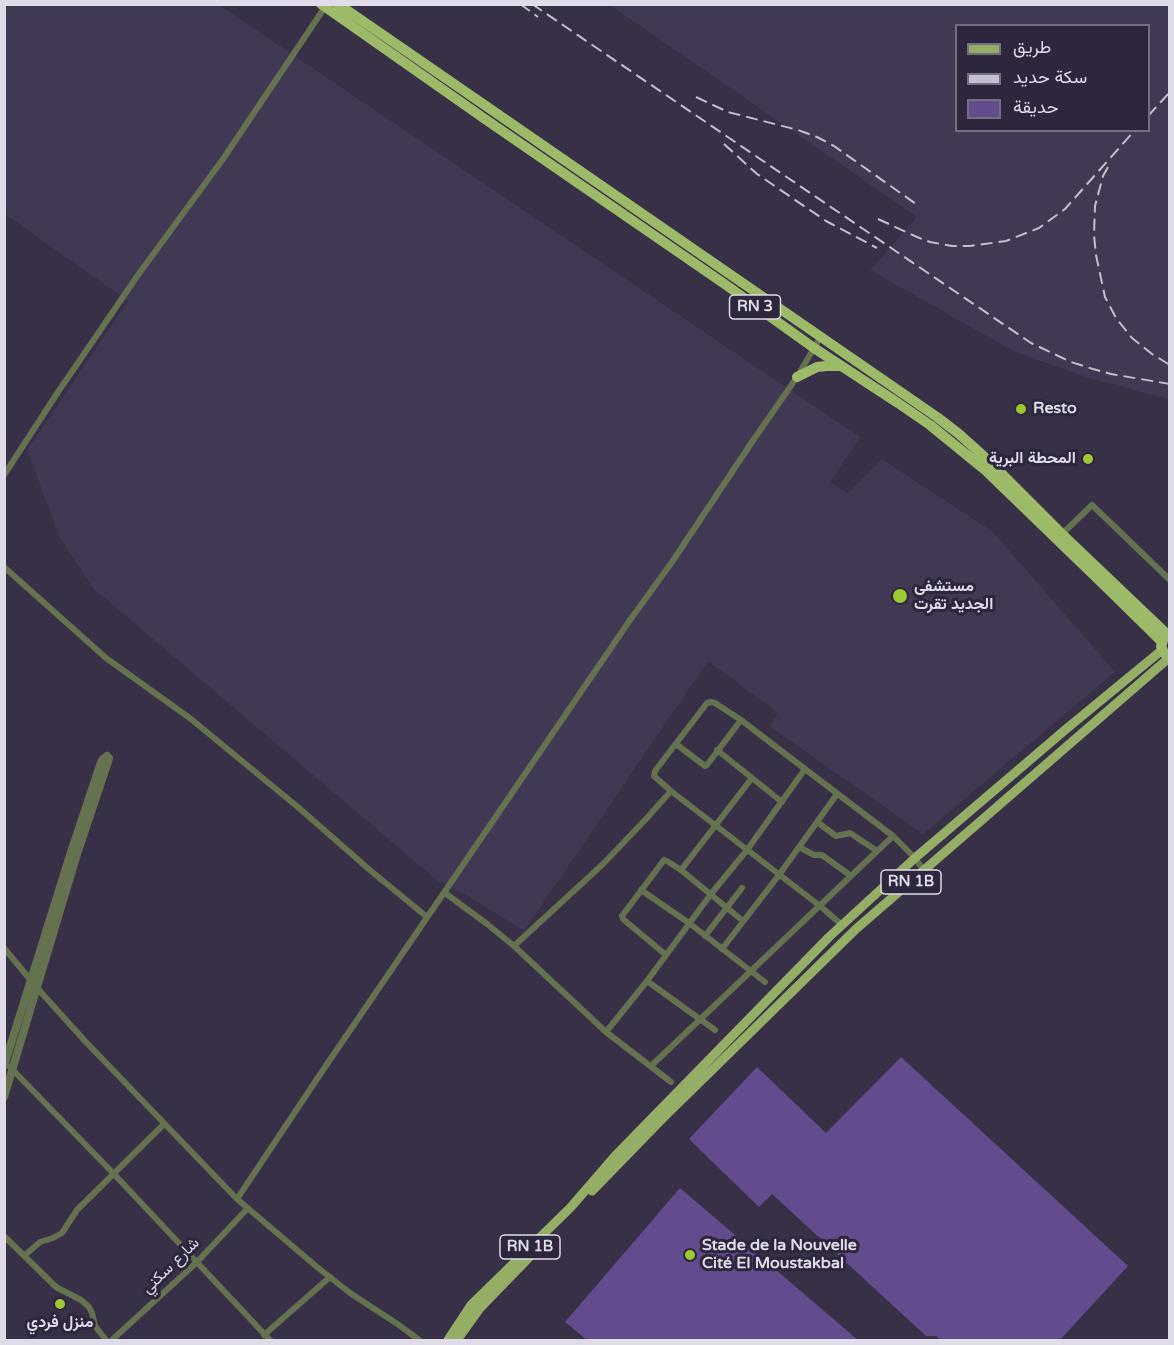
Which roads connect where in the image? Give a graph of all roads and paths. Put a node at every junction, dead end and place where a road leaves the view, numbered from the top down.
1 (338, 4) edge
2 (323, 6) edge
3 (676, 244) junction
4 (821, 336) junction
5 (814, 348) junction
6 (842, 366) junction
7 (797, 377) junction
8 (4, 475) edge
9 (1060, 536) junction
10 (4, 567) edge
11 (1170, 580) edge
12 (1166, 644) edge
13 (741, 720) junction
14 (676, 744) junction
15 (717, 750) junction
16 (804, 769) junction
17 (752, 778) junction
18 (671, 790) junction
19 (837, 794) junction
20 (782, 802) junction
21 (817, 822) junction
22 (716, 826) junction
23 (893, 836) junction
24 (800, 847) junction
25 (747, 850) junction
26 (877, 851) junction
27 (915, 858) junction
28 (681, 870) junction
29 (924, 871) junction
30 (779, 875) junction
31 (851, 876) junction
32 (742, 888) dead end
33 (641, 890) junction
34 (445, 893) junction
35 (711, 894) junction
36 (820, 906) junction
37 (726, 908) junction
38 (428, 917) junction
39 (743, 921) junction
40 (688, 923) junction
41 (842, 925) junction
42 (705, 936) junction
43 (514, 946) junction
44 (4, 948) edge
45 (722, 949) junction
46 (666, 955) junction
47 (752, 971) junction
48 (31, 980) junction
49 (647, 981) junction
50 (765, 982) dead end
51 (38, 989) junction
52 (700, 1019) junction
53 (715, 1030) dead end
54 (606, 1032) junction
55 (5, 1063) edge
56 (651, 1066) junction
57 (13, 1070) junction
58 (671, 1082) dead end
59 (4, 1097) edge
60 (660, 1115) junction
61 (164, 1124) junction
62 (617, 1159) junction
63 (113, 1173) junction
64 (237, 1199) junction
65 (248, 1208) junction
66 (4, 1236) edge
67 (24, 1256) junction
68 (196, 1263) junction
69 (330, 1277) junction
70 (267, 1338) edge
71 (106, 1341) edge
72 (112, 1341) edge
73 (419, 1341) edge
74 (448, 1341) edge
75 (457, 1341) edge

1 - 3 highway, RN 3
2 - 3 highway, RN 3
2 - 8 street
3 - 4 highway, RN 3
3 - 5 highway, RN 3
4 - 5 street
4 - 9 highway, RN 3
5 - 6 highway, RN 3
5 - 7 street
6 - 7 highway
6 - 9 highway, RN 3
7 - 34 street
9 - 11 street
9 - 12 highway, RN 3
10 - 38 street
12 - 27 main road, RN 1B
12 - 29 main road, RN 1B
13 - 14 street
13 - 15 street
13 - 16 street
14 - 15 street
14 - 18 street
15 - 17 street
16 - 19 street
16 - 20 street
17 - 20 street
17 - 22 street
18 - 22 street
18 - 43 street
19 - 21 street
19 - 23 street
20 - 25 street
21 - 24 street
21 - 26 street
22 - 25 street
22 - 28 street
23 - 26 street
23 - 27 street
24 - 30 street
24 - 31 street
25 - 30 street
25 - 35 street
26 - 31 street
27 - 29 street
27 - 41 main road, RN 1B
28 - 33 street
28 - 35 street
29 - 60 main road, RN 1B
30 - 36 street
30 - 39 street
31 - 36 street
32 - 37 street
33 - 40 street
33 - 46 street
34 - 38 street
34 - 43 street
35 - 37 street
35 - 40 street
36 - 41 street
36 - 47 street
37 - 39 street
37 - 42 street
38 - 64 street
39 - 45 street
40 - 42 street
40 - 46 street
41 - 60 main road, RN 1B
42 - 45 street
43 - 54 street
44 - 48 street
45 - 47 street
46 - 49 street
47 - 50 street
47 - 52 street
48 - 51 street
48 - 51 street
48 - 55 street
49 - 52 street
49 - 54 street
51 - 57 street
51 - 61 street
52 - 53 street
52 - 56 street
54 - 56 street
55 - 57 street
56 - 58 street
57 - 59 street
57 - 63 street
60 - 62 main road, RN 1B
61 - 63 street
61 - 64 street
62 - 74 main road, RN 1B
62 - 75 main road, RN 1B
63 - 67 street
63 - 68 street
64 - 65 street
65 - 68 street, شارع سكني
65 - 69 street
66 - 67 street
67 - 71 street
68 - 70 street
68 - 72 street, شارع سكني
69 - 70 street
69 - 73 street

